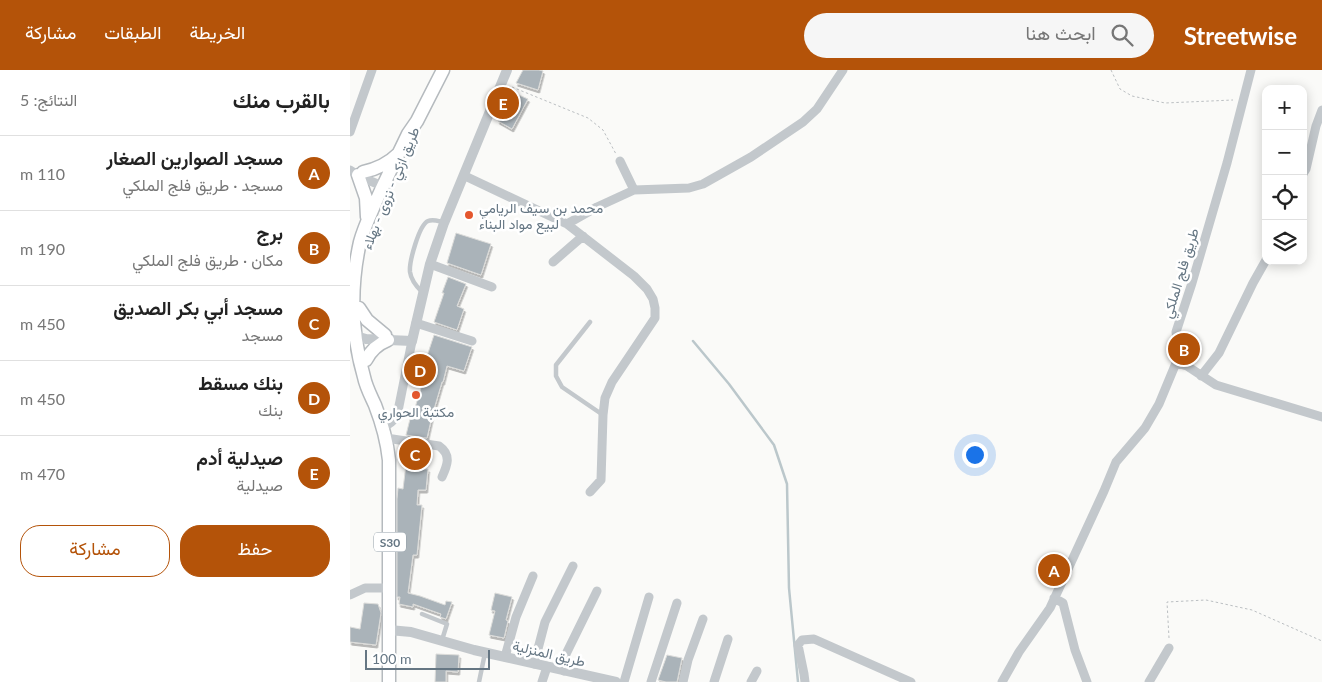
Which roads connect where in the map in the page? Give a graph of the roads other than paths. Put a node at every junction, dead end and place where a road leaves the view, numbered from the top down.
1 (372, 70) edge
2 (443, 70) edge
3 (507, 70) edge
4 (843, 70) edge
5 (1251, 70) edge
6 (1322, 110) edge
7 (417, 121) junction
8 (350, 132) edge
9 (400, 152) junction
10 (620, 161) road end
11 (1307, 165) edge
12 (356, 172) edge
13 (465, 176) junction
14 (387, 184) junction
15 (634, 190) junction
16 (367, 222) junction
17 (444, 223) junction
18 (567, 224) junction
19 (583, 236) junction
20 (553, 262) dead end
21 (430, 264) junction
22 (1263, 265) edge
23 (492, 287) dead end
24 (423, 293) junction
25 (359, 308) junction
26 (590, 322) dead end
27 (416, 323) junction
28 (359, 337) junction
29 (386, 337) junction
30 (412, 338) junction
31 (472, 341) dead end
32 (366, 360) junction
33 (1176, 363) junction
34 (1201, 376) junction
35 (374, 404) junction
36 (603, 415) junction
37 (1322, 417) edge
38 (384, 432) junction
39 (442, 477) dead end
40 (590, 492) dead end
41 (573, 566) dead end
42 (533, 576) dead end
43 (389, 588) junction
44 (597, 591) dead end
45 (350, 595) edge
46 (650, 596) dead end
47 (1054, 598) junction
48 (677, 603) dead end
49 (422, 614) dead end
50 (703, 619) dead end
51 (389, 630) junction
52 (728, 639) dead end
53 (442, 641) junction
54 (1169, 648) road end
55 (485, 653) junction
56 (505, 657) junction
57 (534, 664) junction
58 (547, 667) junction
59 (564, 671) junction
60 (757, 671) dead end
61 (595, 680) edge
62 (388, 682) edge
63 (479, 682) edge
64 (542, 682) edge
65 (616, 682) edge
66 (624, 682) edge
67 (651, 682) edge
68 (683, 682) edge
69 (714, 682) edge
70 (751, 682) edge
71 (805, 682) edge
72 (911, 682) edge
73 (1002, 682) edge
74 (1087, 682) edge
75 (1149, 682) edge

1 - 8 street
2 - 7 main road, طريق ازكي - نزوى - بهلاء / S30
3 - 13 street
4 - 15 street
5 - 33 street, طريق فلج الملكي
6 - 11 street
7 - 9 main road, طريق ازكي - نزوى - بهلاء / S30
7 - 14 main road, طريق ازكي - نزوى - بهلاء / S30
9 - 12 main road
9 - 14 main road, طريق ازكي - نزوى - بهلاء / S30
10 - 15 street
12 - 14 street
12 - 16 main road
13 - 17 street
13 - 18 street
14 - 16 main road, طريق ازكي - نزوى - بهلاء / S30
14 - 25 main road, طريق ازكي - نزوى - بهلاء / S30
15 - 18 street
16 - 28 main road, طريق ازكي - نزوى - بهلاء / S30
17 - 21 street
17 - 24 lane
18 - 19 street
19 - 20 street
19 - 36 street
21 - 23 street
21 - 24 street
22 - 34 street
24 - 27 street
25 - 28 main road, طريق ازكي - نزوى - بهلاء / S30
25 - 29 main road
26 - 36 lane
27 - 30 street
27 - 31 street
28 - 29 street
28 - 32 main road, طريق ازكي - نزوى - بهلاء / S30
28 - 35 main road, طريق ازكي - نزوى - بهلاء / S30
29 - 30 street
29 - 32 main road
30 - 38 street
32 - 35 main road, طريق ازكي - نزوى - بهلاء / S30
33 - 34 street
33 - 47 street, طريق فلج الملكي
34 - 37 street
35 - 38 main road, طريق ازكي - نزوى - بهلاء / S30
36 - 40 street
38 - 39 street
38 - 43 main road, طريق ازكي - نزوى - بهلاء / S30
41 - 57 street
42 - 56 street
43 - 45 street
43 - 51 main road, طريق ازكي - نزوى - بهلاء / S30
44 - 59 street
46 - 66 street
47 - 73 street, طريق فلج الملكي
47 - 74 street
48 - 67 street
49 - 53 lane
50 - 68 street
51 - 53 street, طريق المنزلية
51 - 62 main road, طريق ازكي - نزوى - بهلاء / S30
52 - 69 street
53 - 55 street, طريق المنزلية
54 - 75 street
55 - 56 street, طريق المنزلية
55 - 63 lane
56 - 57 street, طريق المنزلية
57 - 58 street, طريق المنزلية
58 - 59 street, طريق المنزلية
58 - 64 street
59 - 61 street, طريق المنزلية
60 - 70 street
61 - 65 street, طريق المنزلية
71 - 72 street

